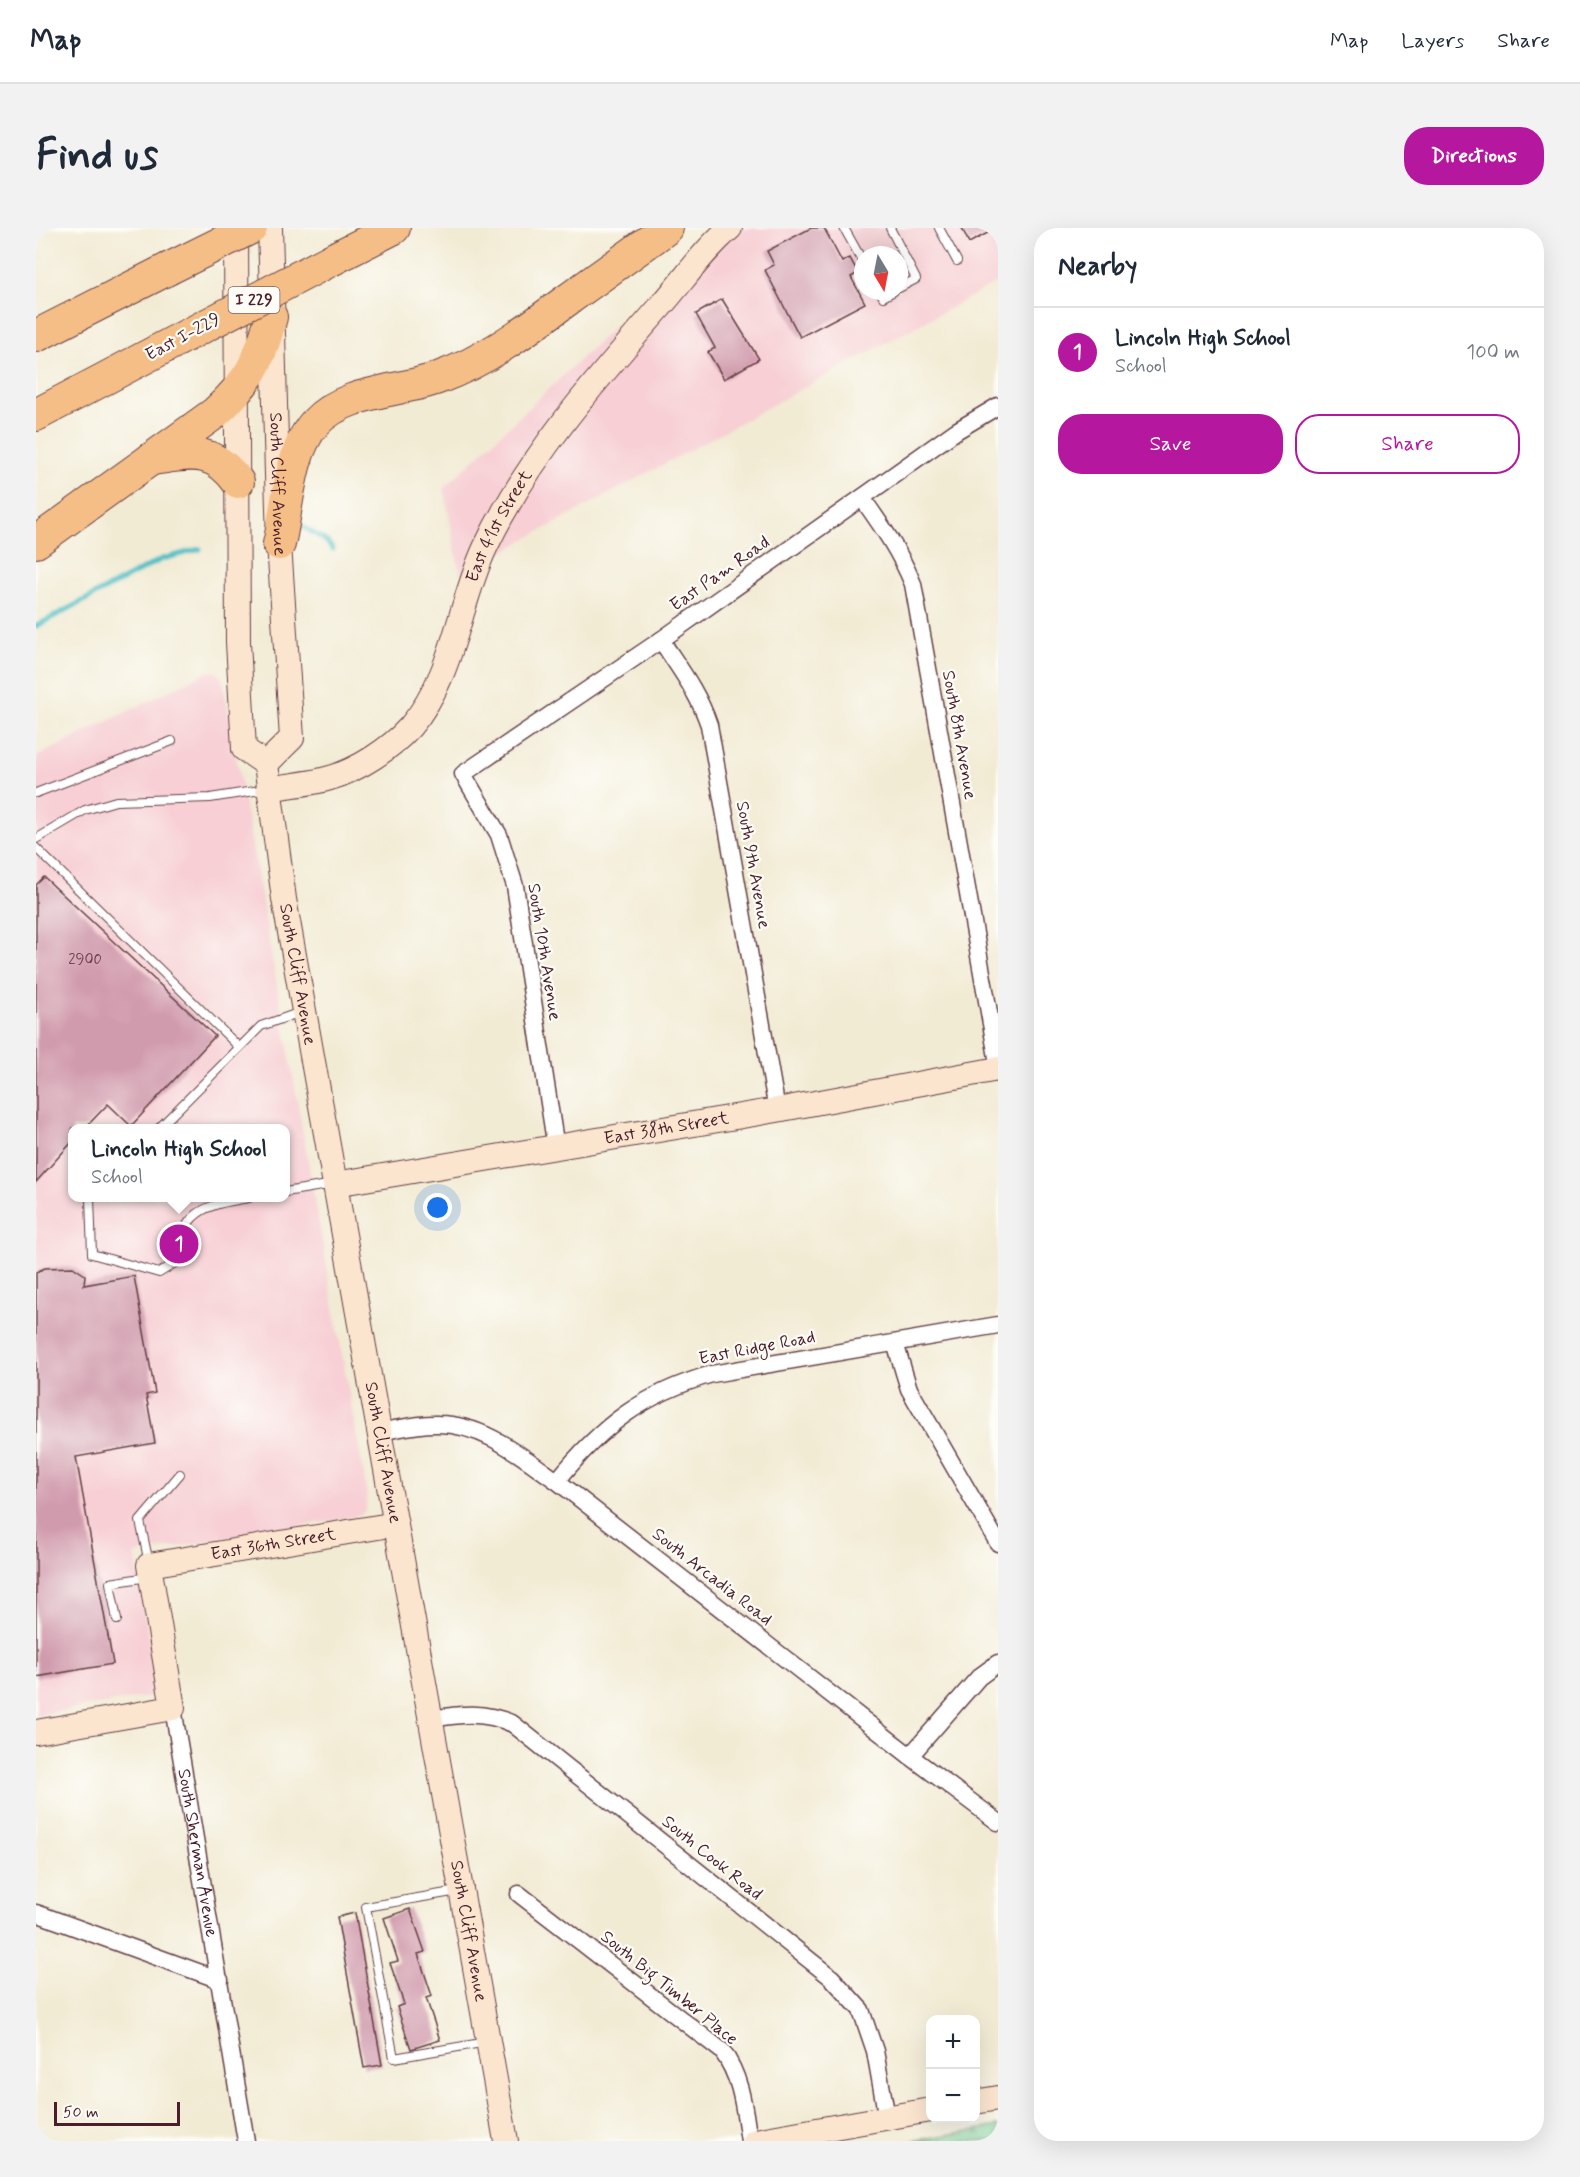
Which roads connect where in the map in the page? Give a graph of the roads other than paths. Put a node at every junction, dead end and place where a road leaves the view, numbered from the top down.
1 (236, 228) edge
2 (251, 228) edge
3 (270, 228) edge
4 (394, 228) edge
5 (667, 228) edge
6 (730, 228) edge
7 (844, 228) edge
8 (890, 228) edge
9 (939, 228) edge
10 (854, 246) edge
11 (899, 246) edge
12 (957, 261) dead end
13 (908, 263) edge
14 (908, 283) edge
15 (271, 316) junction
16 (36, 336) edge
17 (237, 393) junction
18 (998, 406) edge
19 (36, 415) edge
20 (148, 460) junction
21 (238, 482) junction
22 (862, 498) junction
23 (36, 542) edge
24 (279, 544) junction
25 (661, 640) junction
26 (172, 741) dead end
27 (266, 764) junction
28 (463, 774) joint
29 (268, 789) junction
30 (36, 793) edge
31 (36, 839) edge
32 (36, 848) edge
33 (304, 1011) junction
34 (239, 1047) junction
35 (998, 1063) edge
36 (998, 1069) edge
37 (777, 1110) junction
38 (163, 1124) edge
39 (556, 1148) junction
40 (334, 1184) junction
41 (290, 1191) edge
42 (90, 1202) edge
43 (220, 1202) edge
44 (998, 1325) edge
45 (894, 1343) junction
46 (378, 1432) junction
47 (180, 1474) dead end
48 (557, 1481) junction
49 (396, 1524) junction
50 (998, 1543) edge
51 (150, 1571) junction
52 (117, 1620) dead end
53 (998, 1663) edge
54 (173, 1708) junction
55 (430, 1719) junction
56 (36, 1731) edge
57 (910, 1756) junction
58 (998, 1822) edge
59 (461, 1890) junction
60 (519, 1894) dead end
61 (36, 1913) edge
62 (220, 1980) junction
63 (488, 2042) junction
64 (998, 2098) edge
65 (980, 2101) edge
66 (926, 2111) edge
67 (887, 2118) junction
68 (246, 2141) edge
69 (506, 2141) edge
70 (749, 2141) edge
71 (755, 2141) edge

1 - 17 main road, South Cliff Avenue
2 - 16 highway, bridge
3 - 15 main road, South Cliff Avenue
4 - 19 highway, East I-229 / I 229, bridge
5 - 24 highway
6 - 29 main road, East 41st Street
7 - 10 lane
8 - 11 lane
9 - 12 lane
13 - 14 lane
15 - 17 highway
15 - 24 main road, South Cliff Avenue
17 - 20 highway
17 - 21 main road, South Cliff Avenue
18 - 22 street, East Pam Road
20 - 21 highway
20 - 23 highway
21 - 27 main road, South Cliff Avenue
22 - 25 street, East Pam Road
22 - 35 street, South 8th Avenue
24 - 27 main road, South Cliff Avenue
25 - 28 street, East Pam Road
25 - 37 street, South 9th Avenue
26 - 30 lane
27 - 29 main road, South Cliff Avenue
28 - 39 street, South 10th Avenue
29 - 31 lane
29 - 33 main road, South Cliff Avenue
32 - 34 lane
33 - 34 lane
33 - 40 main road, South Cliff Avenue
34 - 38 lane
36 - 37 main road, East 38th Street
37 - 39 main road, East 38th Street
39 - 40 main road, East 38th Street
40 - 41 lane
40 - 46 main road, South Cliff Avenue
42 - 43 lane
44 - 45 street, East Ridge Road
45 - 48 street, East Ridge Road
45 - 50 street
46 - 48 street, South Arcadia Road
46 - 49 main road, South Cliff Avenue
47 - 51 lane
48 - 57 street, South Arcadia Road
49 - 51 main road, East 36th Street
49 - 55 main road, South Cliff Avenue
51 - 52 lane
51 - 54 main road, South Sherman Avenue
53 - 57 street
54 - 56 main road
54 - 62 street, South Sherman Avenue
55 - 59 main road, South Cliff Avenue
55 - 67 street, South Cook Road
57 - 58 street, South Arcadia Road
59 - 63 main road, South Cliff Avenue
59 - 63 lane
60 - 70 street, South Big Timber Place
61 - 62 street
62 - 68 street, South Sherman Avenue
63 - 69 main road, South Cliff Avenue
64 - 65 main road
66 - 67 main road
67 - 71 main road

